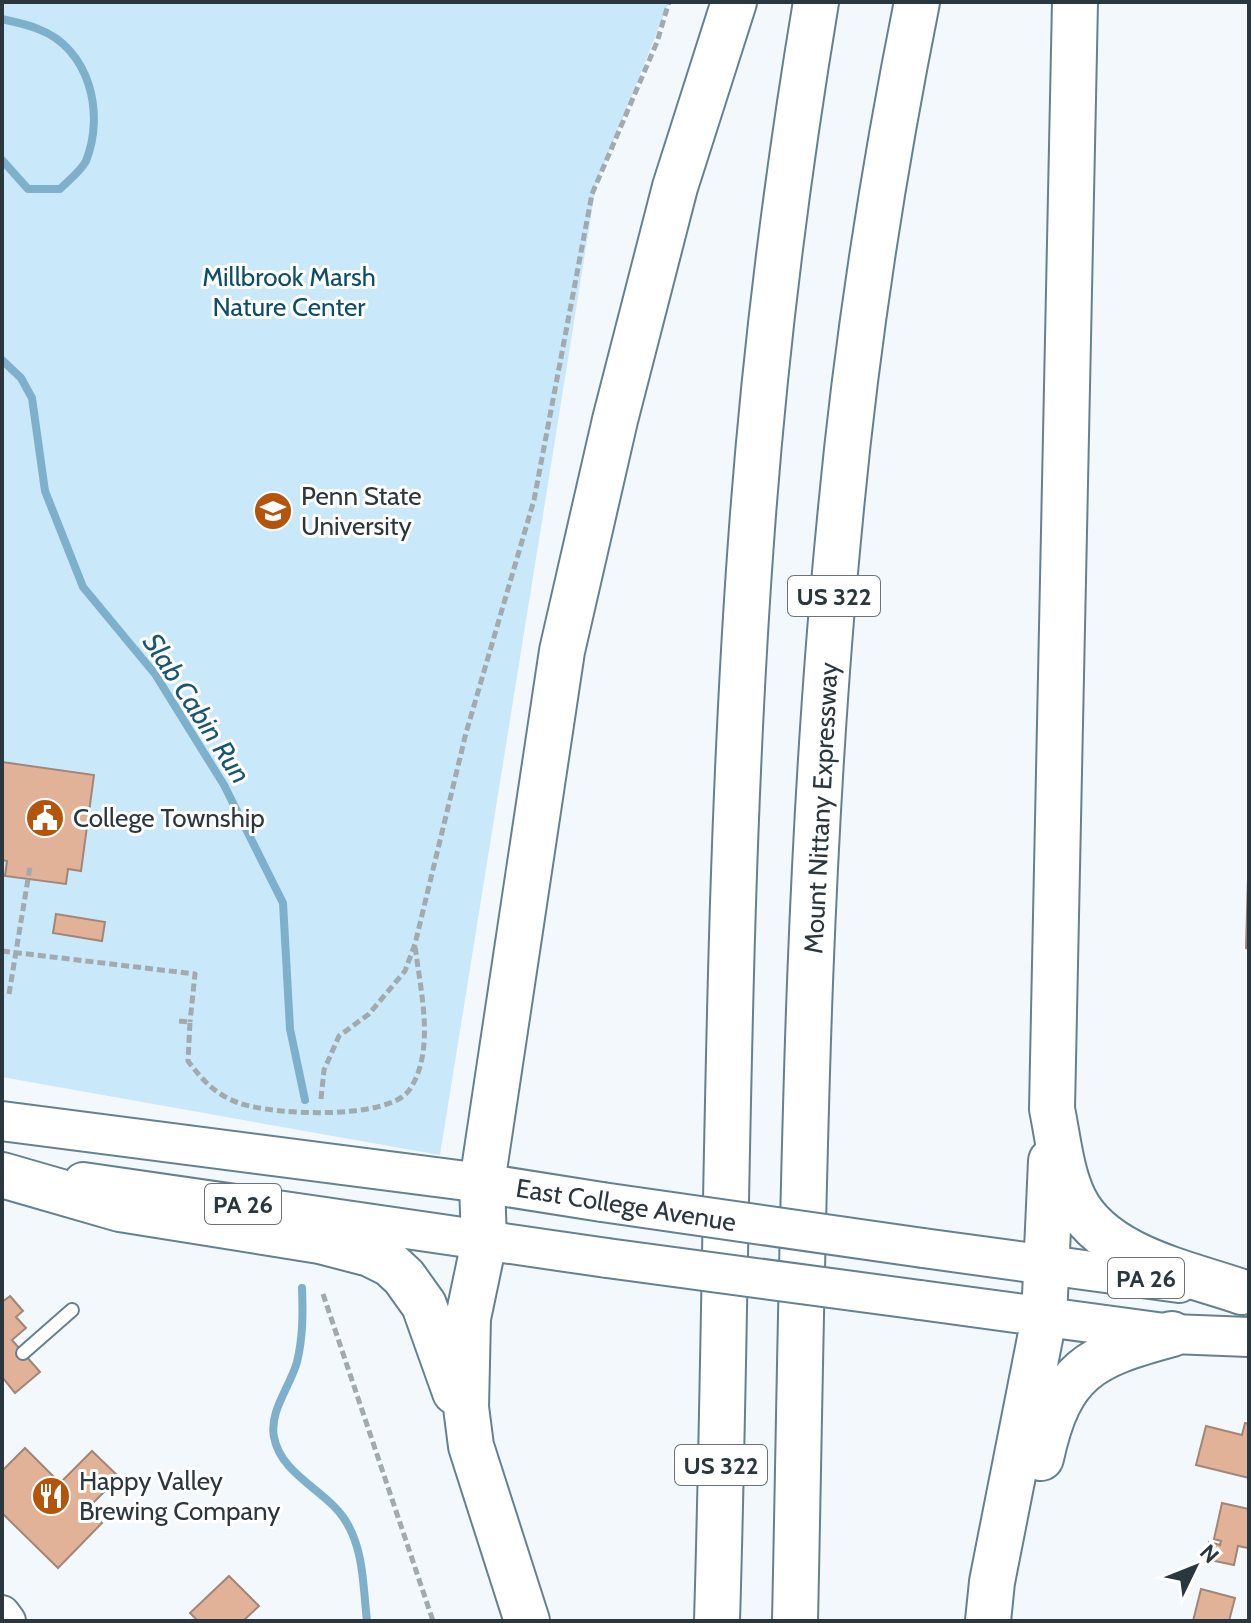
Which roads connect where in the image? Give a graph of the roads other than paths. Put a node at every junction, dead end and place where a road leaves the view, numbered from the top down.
1 (734, 2) edge
2 (816, 2) edge
3 (917, 2) edge
4 (1075, 2) edge
5 (1052, 1109) junction
6 (2, 1121) edge
7 (2, 1172) edge
8 (482, 1183) junction
9 (484, 1242) junction
10 (1049, 1264) junction
11 (1246, 1293) edge
12 (72, 1310) dead end
13 (1044, 1318) junction
14 (1172, 1334) junction
15 (1249, 1337) edge
16 (23, 1353) dead end
17 (471, 1446) junction
18 (2, 1613) edge
19 (8, 1621) edge
20 (527, 1621) edge
21 (717, 1621) edge
22 (795, 1621) edge
23 (988, 1621) edge
24 (996, 1621) edge

1 - 8 highway
2 - 21 highway, US 322
3 - 22 highway, Mount Nittany Expressway / US 322
4 - 5 highway
5 - 10 highway
5 - 11 highway
6 - 8 main road, East College Avenue / PA 26
7 - 9 main road, East College Avenue / PA 26
7 - 17 highway
8 - 9 highway
8 - 10 main road, East College Avenue / PA 26, bridge
9 - 13 main road, East College Avenue / PA 26, bridge
9 - 17 highway
10 - 11 main road, East College Avenue / PA 26
10 - 13 highway
12 - 16 lane
13 - 14 main road, East College Avenue / PA 26
13 - 23 highway
14 - 15 main road, East College Avenue / PA 26
14 - 24 highway
17 - 20 highway
18 - 19 main road

